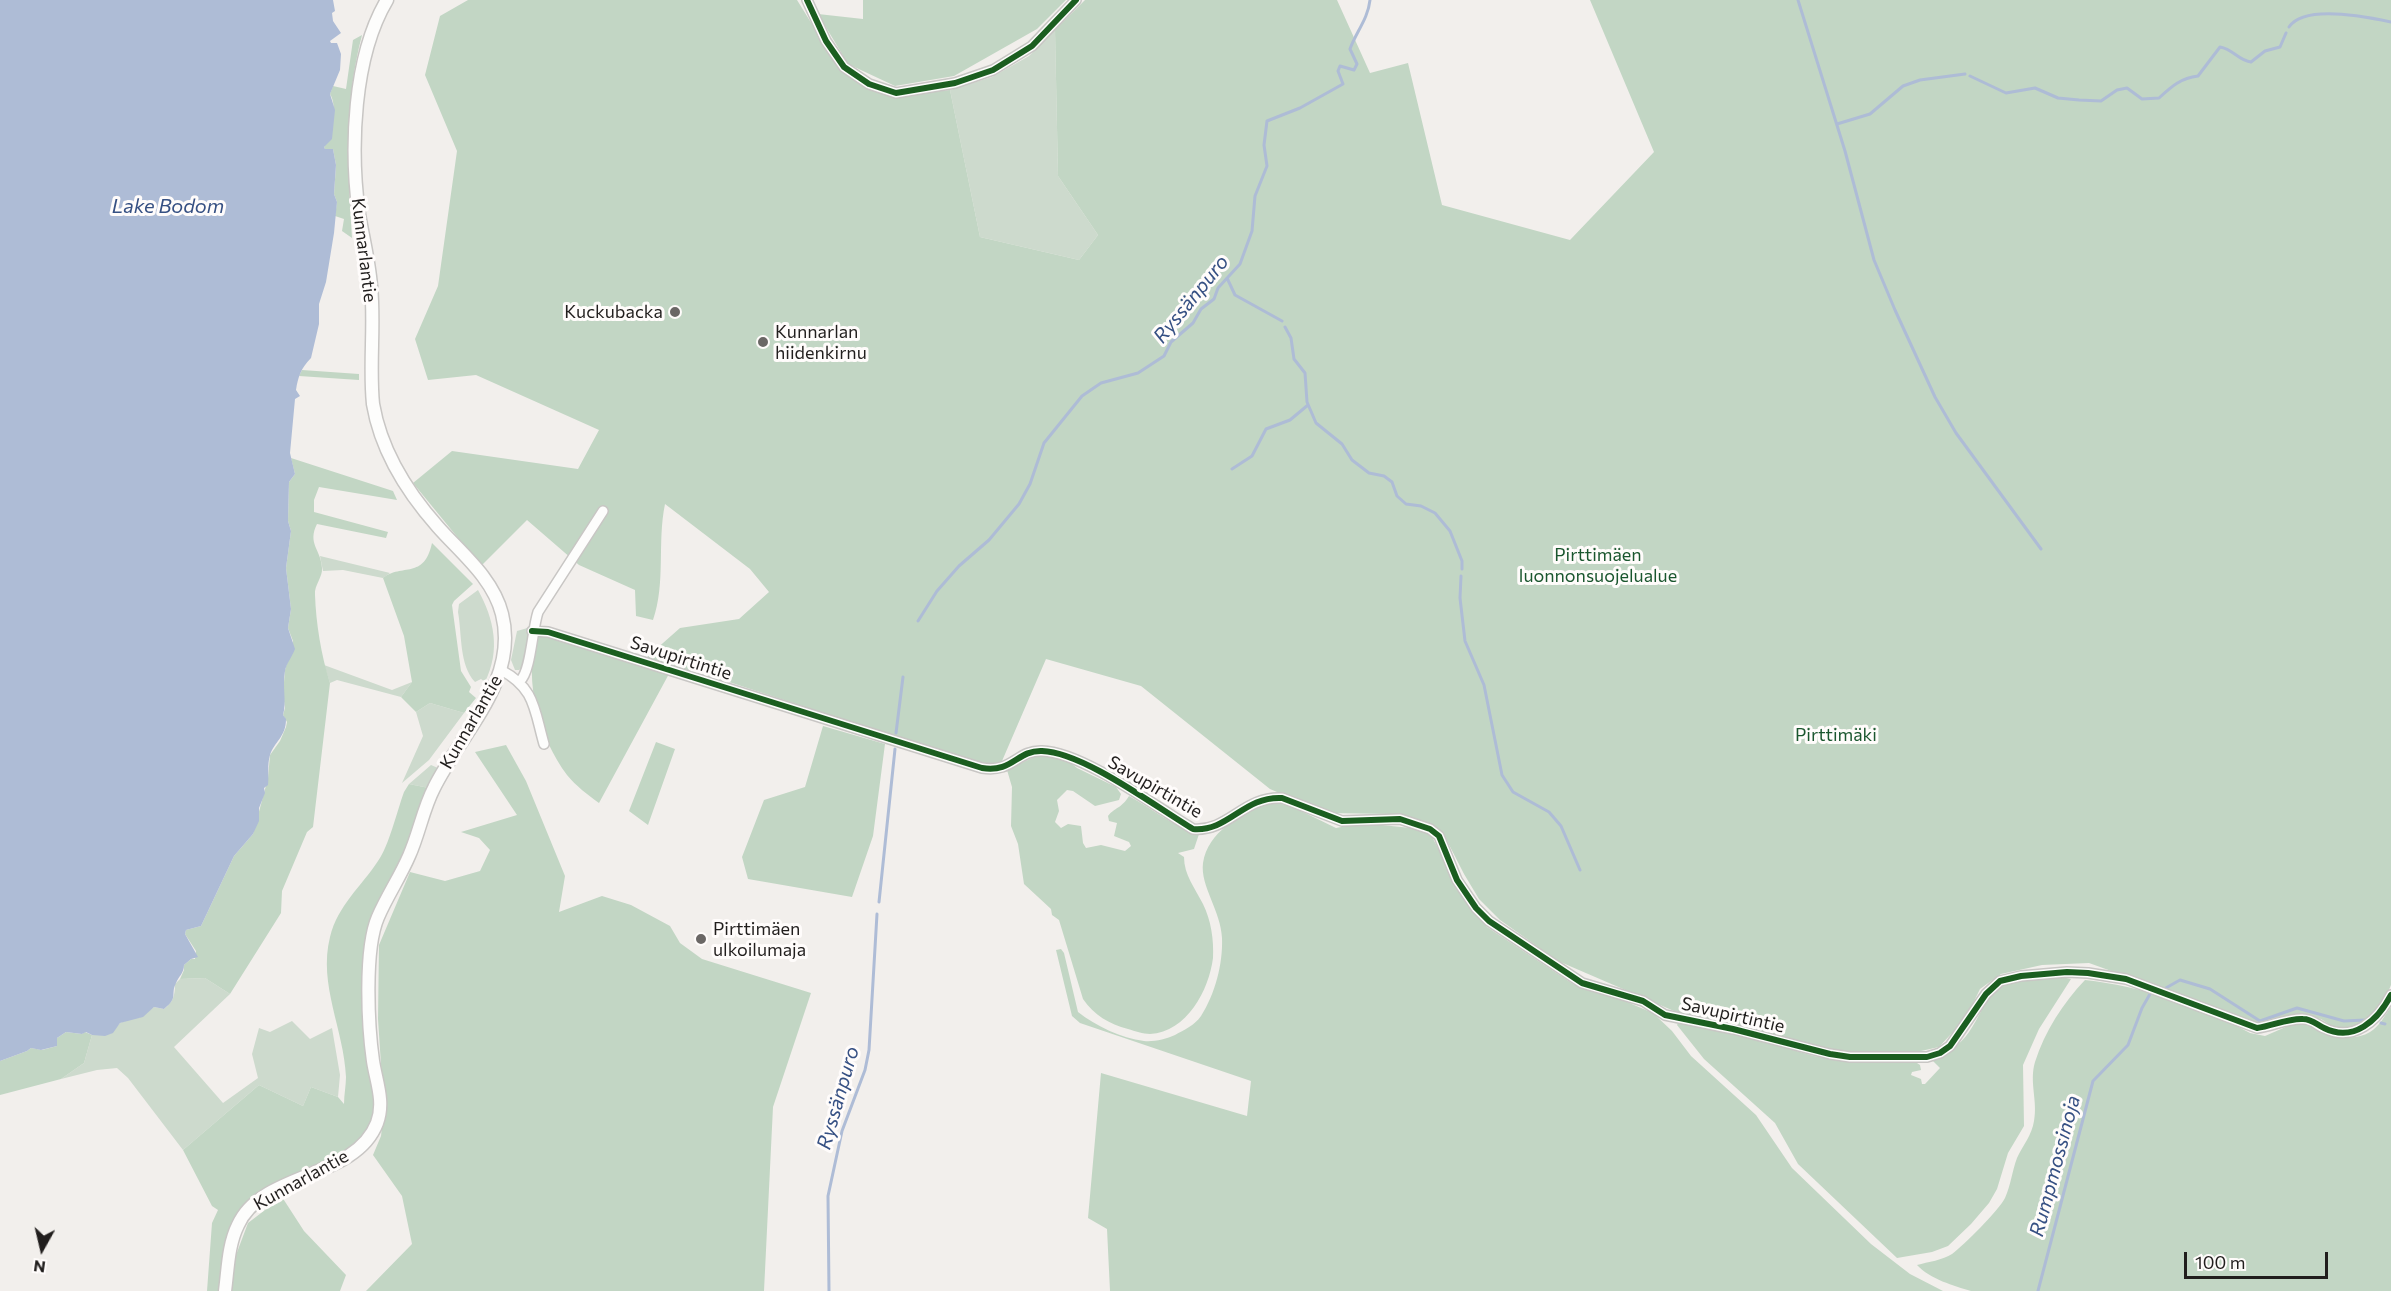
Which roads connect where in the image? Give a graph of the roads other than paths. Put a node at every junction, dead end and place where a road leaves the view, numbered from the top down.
1 (387, 0) edge
2 (807, 0) edge
3 (1076, 0) edge
4 (603, 511) dead end
5 (532, 631) junction
6 (501, 670) junction
7 (520, 681) junction
8 (544, 744) dead end
9 (2391, 995) edge
10 (225, 1291) edge

1 - 6 main road, Kunnarlantie
2 - 3 street
4 - 5 street
5 - 7 street
5 - 9 street, Savupirtintie
6 - 7 street
6 - 10 main road, Kunnarlantie
7 - 8 street

